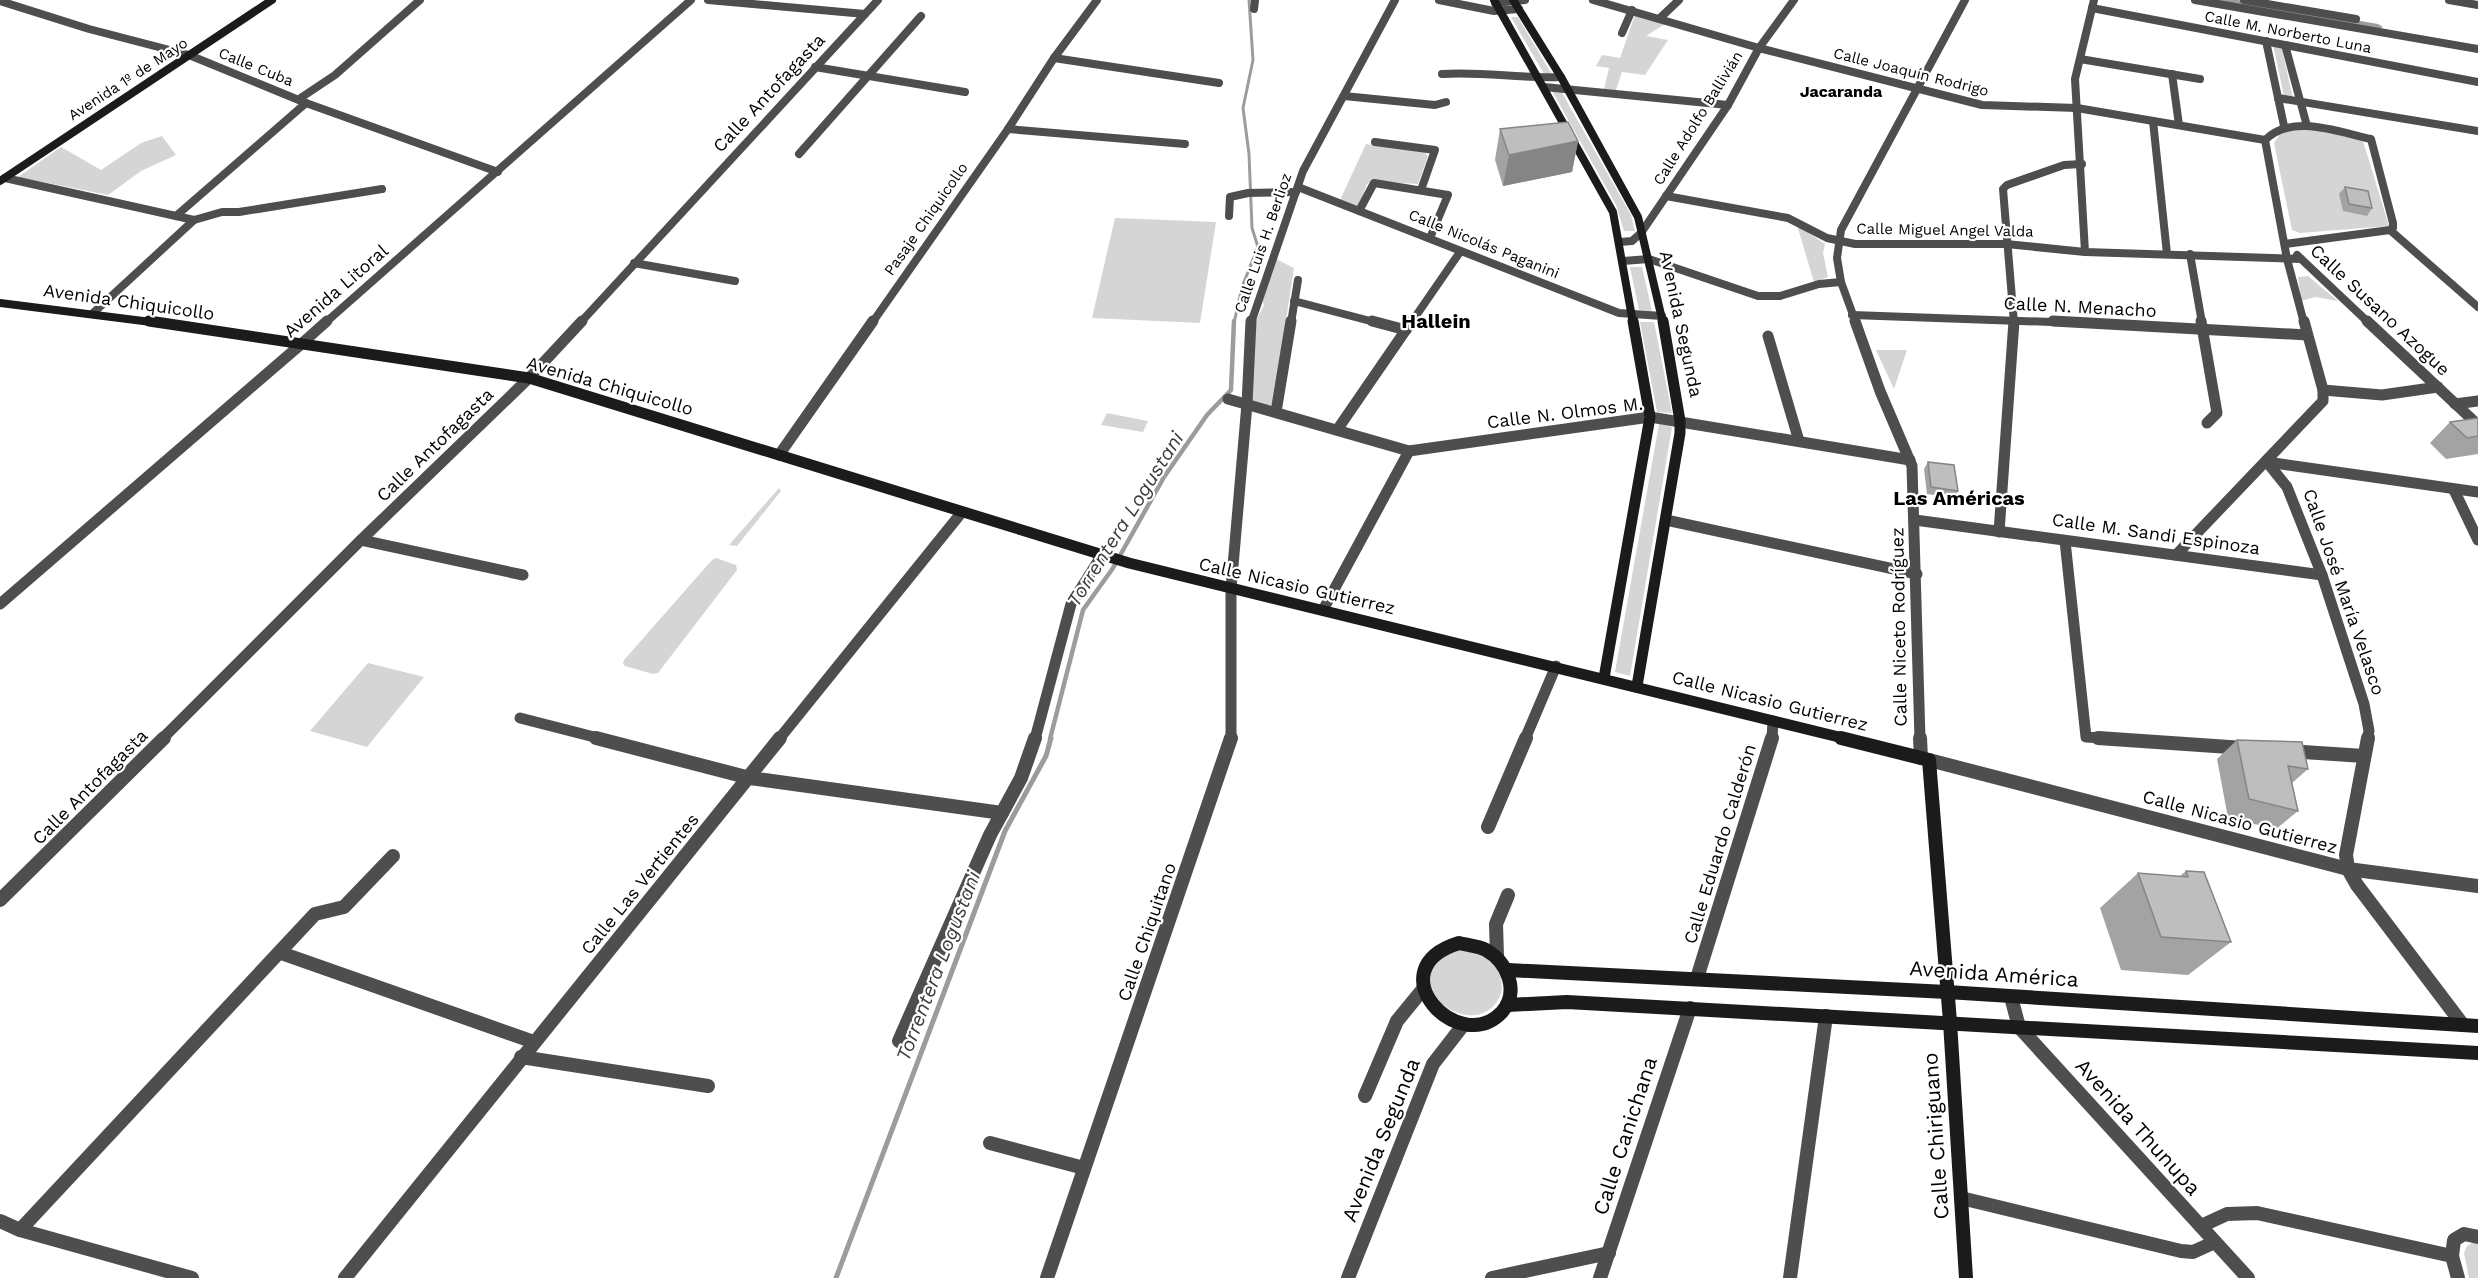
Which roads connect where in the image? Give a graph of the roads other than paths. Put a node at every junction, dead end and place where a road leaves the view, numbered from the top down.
1 (272, 0) edge
2 (420, 0) edge
3 (691, 0) edge
4 (708, 0) edge
5 (878, 0) edge
6 (1097, 0) edge
7 (1255, 0) edge
8 (1395, 0) edge
9 (1439, 0) edge
10 (1525, 0) edge
11 (1593, 0) edge
12 (1679, 0) edge
13 (1794, 0) edge
14 (1965, 0) edge
15 (2195, 0) edge
16 (2244, 0) edge
17 (2449, 0) edge
18 (0, 1) edge
19 (1495, 1) edge
20 (1513, 1) edge
21 (2093, 4) edge
22 (2478, 5) edge
23 (1254, 9) dead end
24 (1519, 9) junction
25 (1632, 10) junction
26 (1500, 11) junction
27 (865, 14) junction
28 (921, 16) dead end
29 (1660, 18) junction
30 (1622, 33) dead end
31 (2266, 41) junction
32 (2478, 41) edge
33 (2285, 45) junction
34 (1759, 48) junction
35 (2478, 49) edge
36 (189, 55) junction
37 (1054, 58) junction
38 (2080, 59) junction
39 (814, 67) junction
40 (1443, 74) dead end
41 (2172, 74) junction
42 (868, 76) junction
43 (1561, 77) junction
44 (2200, 78) dead end
45 (2478, 82) edge
46 (1219, 83) dead end
47 (1542, 83) junction
48 (1566, 88) junction
49 (1918, 88) junction
50 (965, 92) dead end
51 (1344, 96) junction
52 (2278, 98) junction
53 (302, 101) junction
54 (2301, 101) junction
55 (1446, 102) dead end
56 (1728, 105) junction
57 (2077, 108) junction
58 (2153, 121) junction
59 (2179, 125) junction
60 (2284, 126) junction
61 (2307, 126) junction
62 (1008, 129) junction
63 (2478, 131) edge
64 (2265, 140) junction
65 (1375, 142) dead end
66 (1185, 144) dead end
67 (799, 154) dead end
68 (2082, 164) junction
69 (498, 172) junction
70 (3, 180) edge
71 (382, 189) dead end
72 (1297, 189) junction
73 (1421, 190) junction
74 (1666, 196) junction
75 (1359, 211) junction
76 (176, 216) junction
77 (1229, 216) dead end
78 (194, 220) junction
79 (2390, 230) junction
80 (1641, 233) junction
81 (1430, 238) junction
82 (1839, 241) junction
83 (1620, 242) junction
84 (2006, 244) junction
85 (2285, 244) junction
86 (1460, 252) junction
87 (2085, 252) junction
88 (2167, 254) junction
89 (2190, 254) junction
90 (1649, 259) junction
91 (2287, 259) junction
92 (2301, 259) junction
93 (1623, 261) junction
94 (634, 263) junction
95 (1298, 280) dead end
96 (735, 281) dead end
97 (1841, 282) junction
98 (1294, 301) junction
99 (0, 303) edge
100 (2478, 307) edge
101 (92, 314) junction
102 (1631, 315) junction
103 (1852, 315) junction
104 (1662, 316) junction
105 (2014, 319) junction
106 (1406, 330) junction
107 (2204, 331) junction
108 (2307, 335) junction
109 (1768, 336) dead end
110 (299, 346) junction
111 (529, 378) junction
112 (2438, 387) junction
113 (2323, 390) junction
114 (1228, 399) dead end
115 (2478, 401) edge
116 (1247, 404) junction
117 (2456, 404) junction
118 (1276, 412) junction
119 (1650, 417) junction
120 (1680, 422) junction
121 (2207, 423) dead end
122 (2478, 425) edge
123 (1337, 430) junction
124 (1799, 441) junction
125 (1409, 451) junction
126 (779, 455) junction
127 (1910, 460) junction
128 (2267, 462) junction
129 (2454, 490) junction
130 (2478, 492) edge
131 (962, 512) junction
132 (1666, 520) junction
133 (1915, 520) junction
134 (1999, 532) junction
135 (360, 540) junction
136 (2478, 540) edge
137 (2065, 541) junction
138 (2176, 555) junction
139 (1112, 558) junction
140 (1917, 574) junction
141 (523, 575) dead end
142 (2322, 575) junction
143 (1231, 589) junction
144 (0, 604) edge
145 (1323, 610) junction
146 (1556, 666) junction
147 (1604, 678) junction
148 (1637, 686) junction
149 (520, 718) dead end
150 (1773, 721) junction
151 (2364, 756) junction
152 (1925, 759) junction
153 (750, 778) junction
154 (1002, 813) junction
155 (1488, 827) dead end
156 (393, 856) dead end
157 (2348, 869) junction
158 (2478, 886) edge
159 (1509, 895) dead end
160 (0, 900) edge
161 (281, 953) junction
162 (1497, 956) junction
163 (1508, 970) junction
164 (1697, 978) junction
165 (1424, 988) junction
166 (1947, 992) junction
167 (2011, 997) junction
168 (1508, 1005) junction
169 (1690, 1008) junction
170 (1826, 1016) junction
171 (1950, 1022) junction
172 (1464, 1024) junction
173 (2470, 1025) edge
174 (2019, 1027) junction
175 (899, 1041) dead end
176 (534, 1042) junction
177 (2478, 1053) edge
178 (521, 1057) junction
179 (708, 1086) dead end
180 (1365, 1096) dead end
181 (990, 1143) dead end
182 (1084, 1168) junction
183 (1961, 1198) junction
184 (0, 1221) edge
185 (2201, 1226) junction
186 (20, 1230) junction
187 (2478, 1237) edge
188 (2214, 1242) junction
189 (1609, 1253) junction
190 (2452, 1256) junction
191 (192, 1278) edge
192 (345, 1278) edge
193 (1047, 1278) edge
194 (1348, 1278) edge
195 (1492, 1278) edge
196 (1600, 1278) edge
197 (1790, 1278) edge
198 (1966, 1278) edge
199 (2248, 1278) edge
200 (2458, 1278) edge

1 - 36 main road, Avenida 1º de Mayo
2 - 53 street
3 - 69 street, Avenida Litoral
4 - 27 street
5 - 27 street, Calle Antofagasta
6 - 37 street, Pasaje Chiquicollo
7 - 23 street
8 - 51 street, Calle Luis H. Berlioz
9 - 26 street
10 - 20 street
11 - 25 street, Calle Joaquín Rodrigo
12 - 29 street
13 - 34 street, Calle Adolfo Ballivián
14 - 49 street, Calle Niceto Rodríguez
15 - 35 street
16 - 32 street
17 - 22 street
18 - 36 street, Calle Cuba
19 - 20 street
19 - 26 main road
20 - 24 main road, Avenida Segunda
21 - 31 street, Calle M. Norberto Luna
21 - 38 street
24 - 26 street
24 - 43 main road, Avenida Segunda
25 - 29 street, Calle Joaquín Rodrigo
25 - 30 street
26 - 47 main road
27 - 39 street, Calle Antofagasta
28 - 42 street
29 - 34 street, Calle Joaquín Rodrigo
31 - 33 street, Calle M. Norberto Luna
31 - 52 street
33 - 45 street, Calle M. Norberto Luna
33 - 54 street
34 - 49 street, Calle Joaquín Rodrigo
34 - 56 street, Calle Adolfo Ballivián
36 - 53 street, Calle Cuba
36 - 70 main road, Avenida 1º de Mayo
37 - 46 street
37 - 62 street, Pasaje Chiquicollo
38 - 41 street
38 - 57 street
39 - 42 street
39 - 94 street, Calle Antofagasta
40 - 47 street
41 - 44 street
41 - 59 street
42 - 50 street
42 - 67 street
43 - 47 street
43 - 48 main road, Avenida Segunda
47 - 48 street
47 - 83 main road
48 - 56 street
48 - 80 main road, Avenida Segunda
49 - 57 street, Calle Joaquín Rodrigo
49 - 82 street, Calle Niceto Rodríguez
51 - 55 street
51 - 72 street, Calle Luis H. Berlioz
52 - 54 street
52 - 60 street
53 - 69 street, Calle Cuba
53 - 76 street
54 - 61 street
54 - 63 street
56 - 74 street, Calle Adolfo Ballivián
57 - 58 street, Calle Joaquín Rodrigo
57 - 68 street
58 - 59 street, Calle Joaquín Rodrigo
58 - 88 street
59 - 64 street, Calle Joaquín Rodrigo
60 - 61 street
60 - 64 street
61 - 79 street
62 - 66 street
62 - 126 street, Pasaje Chiquicollo
64 - 85 street
65 - 73 street
68 - 84 street
68 - 87 street
69 - 110 street, Avenida Litoral
70 - 76 street
71 - 78 street
72 - 75 street, Calle Nicolás Paganini
72 - 77 street
72 - 116 street, Calle Luis H. Berlioz
73 - 75 street
73 - 81 street
74 - 80 street, Calle Adolfo Ballivián
74 - 82 street, Calle Miguel Angel Valda
75 - 81 street, Calle Nicolás Paganini
76 - 78 street
78 - 101 street
79 - 85 street
79 - 100 street
80 - 83 street
80 - 90 main road, Avenida Segunda
81 - 86 street, Calle Nicolás Paganini
82 - 84 street, Calle Miguel Angel Valda
82 - 97 street, Calle Niceto Rodríguez
83 - 93 main road
84 - 87 street, Calle Miguel Angel Valda
84 - 105 street
85 - 91 street
85 - 92 street, Calle Susano Azogue
86 - 102 street, Calle Nicolás Paganini
86 - 106 street
87 - 88 street, Calle Miguel Angel Valda
88 - 89 street, Calle Miguel Angel Valda
89 - 91 street, Calle Miguel Angel Valda
89 - 107 street
90 - 93 street
90 - 97 street
90 - 104 main road, Avenida Segunda
91 - 92 street, Calle Miguel Angel Valda
91 - 108 street
92 - 112 street, Calle Susano Azogue
93 - 102 main road
94 - 96 street
94 - 111 street, Calle Antofagasta
95 - 98 street
97 - 103 street, Calle Niceto Rodríguez
98 - 106 street
98 - 118 street
99 - 101 main road, Avenida Chiquicollo
101 - 110 main road, Avenida Chiquicollo
102 - 104 street, Calle Nicolás Paganini
102 - 119 main road
103 - 105 street, Calle N. Menacho
103 - 127 street, Calle Niceto Rodríguez
104 - 120 main road, Avenida Segunda
105 - 107 street, Calle N. Menacho
105 - 134 street
106 - 123 street
107 - 108 street, Calle N. Menacho
107 - 121 street
108 - 113 street
109 - 124 street
110 - 111 main road, Avenida Chiquicollo
110 - 144 street, Avenida Litoral
111 - 126 main road, Avenida Chiquicollo
111 - 135 street, Calle Antofagasta
112 - 113 street
112 - 117 street, Calle Susano Azogue
113 - 128 street
114 - 116 street, Calle N. Olmos M.
115 - 117 street
116 - 118 street, Calle N. Olmos M.
116 - 143 street, Calle Luis H. Berlioz
117 - 122 street, Calle Susano Azogue
118 - 123 street, Calle N. Olmos M.
119 - 120 street, Calle N. Olmos M.
119 - 125 street, Calle N. Olmos M.
119 - 147 main road
120 - 124 street, Calle N. Olmos M.
120 - 132 main road, Avenida Segunda
123 - 125 street, Calle N. Olmos M.
124 - 127 street, Calle N. Olmos M.
125 - 145 street
126 - 131 main road, Avenida Chiquicollo
127 - 133 street, Calle Niceto Rodríguez
128 - 129 street
128 - 138 street
128 - 142 street, Calle José María Velasco
129 - 130 street
129 - 136 street
131 - 139 main road, Avenida Chiquicollo
131 - 153 street, Calle Las Vertientes
132 - 140 street
132 - 148 main road, Avenida Segunda
133 - 134 street, Calle M. Sandi Espinoza
133 - 140 street, Calle Niceto Rodríguez
134 - 137 street, Calle M. Sandi Espinoza
135 - 141 street
135 - 160 street, Calle Antofagasta
137 - 138 street, Calle M. Sandi Espinoza
137 - 151 street
138 - 142 street, Calle M. Sandi Espinoza
139 - 143 main road, Calle Nicasio Gutierrez
139 - 154 street
140 - 152 street, Calle Niceto Rodríguez
142 - 151 street, Calle José María Velasco
143 - 145 main road, Calle Nicasio Gutierrez
143 - 182 street, Calle Chiquitano
145 - 146 main road, Calle Nicasio Gutierrez
146 - 147 main road, Calle Nicasio Gutierrez
146 - 155 street
147 - 148 main road, Calle Nicasio Gutierrez
148 - 150 main road, Calle Nicasio Gutierrez
149 - 153 street
150 - 152 main road, Calle Nicasio Gutierrez
150 - 164 street, Calle Eduardo Calderón
151 - 157 street, Calle José María Velasco
152 - 157 street, Calle Nicasio Gutierrez
152 - 166 main road, Calle Niceto Rodríguez
153 - 154 street
153 - 176 street, Calle Las Vertientes
154 - 175 street
156 - 161 street
157 - 158 street, Calle Nicasio Gutierrez
157 - 173 street
159 - 162 street
161 - 176 street
161 - 186 street
162 - 163 main road
162 - 165 main road
163 - 164 main road, Avenida América
163 - 168 main road
164 - 166 main road, Avenida América
165 - 172 main road
165 - 180 street, Avenida Segunda
166 - 167 main road, Avenida América
166 - 171 main road, Calle Chiriguano
167 - 173 main road, Avenida América
167 - 174 street, Avenida Thunupa
168 - 169 main road
168 - 172 main road
169 - 170 main road
169 - 189 street, Calle Canichana
170 - 171 main road
170 - 197 street
171 - 174 main road
171 - 183 main road, Calle Chiriguano
172 - 194 street, Avenida Segunda
174 - 177 main road
174 - 185 street, Avenida Thunupa
176 - 178 street, Calle Las Vertientes
178 - 179 street
178 - 192 street, Calle Las Vertientes
181 - 182 street
182 - 193 street, Calle Chiquitano
183 - 188 street
183 - 198 main road, Calle Chiriguano
184 - 186 street
185 - 188 street, Avenida Thunupa
185 - 190 street
186 - 191 street
187 - 190 street
188 - 199 street, Avenida Thunupa
189 - 195 street
189 - 196 street, Calle Canichana
190 - 200 street

